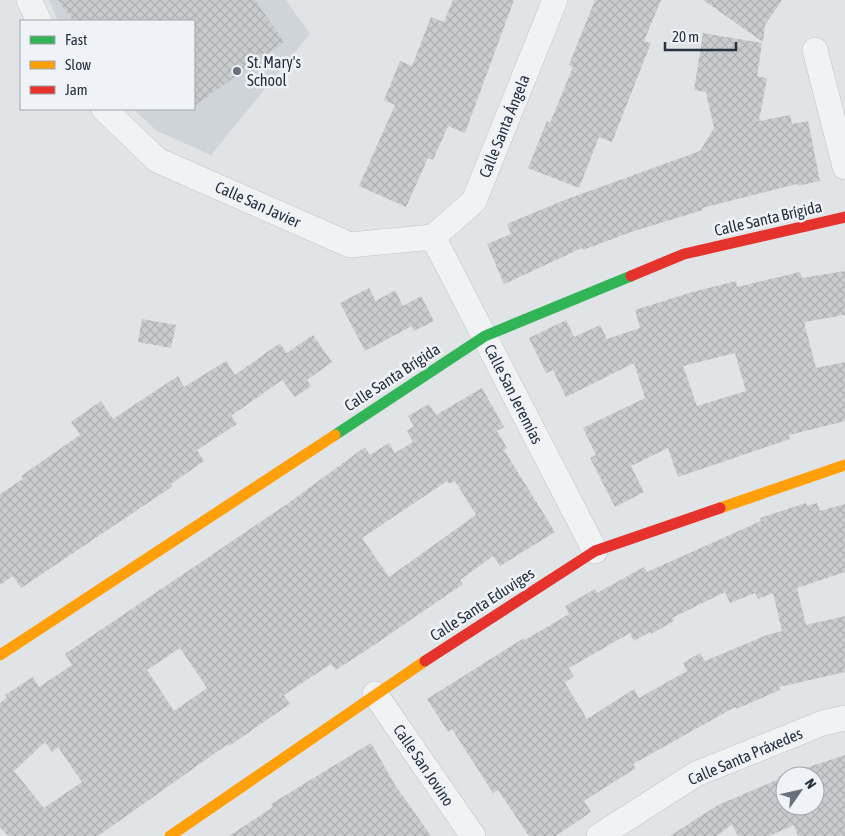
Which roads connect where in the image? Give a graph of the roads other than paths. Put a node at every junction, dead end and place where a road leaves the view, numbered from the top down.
1 (29, 0) edge
2 (555, 0) edge
3 (39, 20) edge
4 (815, 50) dead end
5 (105, 110) edge
6 (845, 167) edge
7 (845, 218) edge
8 (433, 237) junction
9 (485, 336) junction
10 (845, 465) edge
11 (595, 551) junction
12 (0, 655) edge
13 (375, 694) junction
14 (845, 718) edge
15 (170, 836) edge
16 (473, 836) edge
17 (599, 836) edge

1 - 3 street
2 - 8 street, Calle Santa Ángela
4 - 6 street
5 - 8 street, Calle San Javier
7 - 9 street, Calle Santa Brígida
8 - 9 street, Calle San Jeremías
9 - 11 street, Calle San Jeremías
9 - 12 street, Calle Santa Brígida
10 - 11 street, Calle Santa Eduviges
11 - 13 street, Calle Santa Eduviges
13 - 15 street, Calle Santa Eduviges
13 - 16 street, Calle San Jovino
14 - 17 street, Calle Santa Práxedes

